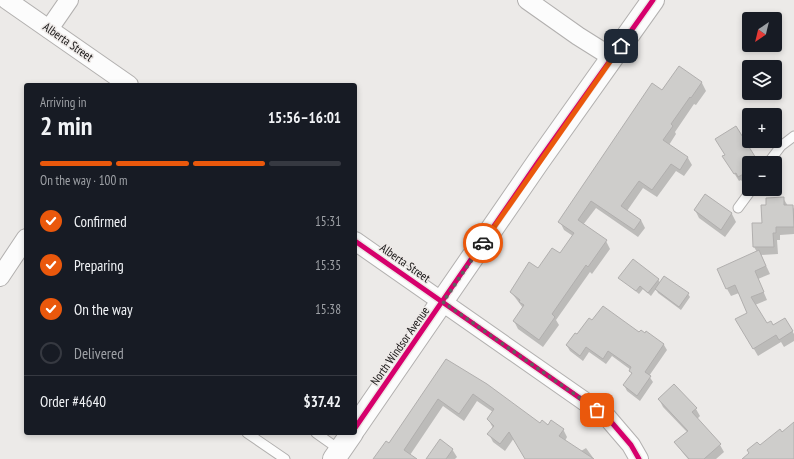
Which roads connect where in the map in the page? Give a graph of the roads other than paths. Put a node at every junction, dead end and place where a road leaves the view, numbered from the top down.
1 (7, 0) edge
2 (69, 0) edge
3 (527, 0) edge
4 (653, 0) edge
5 (49, 29) junction
6 (613, 58) junction
7 (108, 79) edge
8 (122, 83) edge
9 (794, 136) edge
10 (773, 156) edge
11 (747, 196) edge
12 (738, 208) dead end
13 (24, 241) edge
14 (357, 241) edge
15 (0, 277) edge
16 (443, 302) junction
17 (357, 425) edge
18 (250, 435) edge
19 (320, 435) edge
20 (342, 447) edge
21 (285, 459) edge
22 (639, 459) edge

1 - 5 street, Alberta Street
2 - 5 street
3 - 6 street
4 - 6 street, North Windsor Avenue
5 - 7 street, Alberta Street
6 - 16 street, North Windsor Avenue
7 - 8 street, Alberta Street
9 - 10 lane
11 - 12 lane
13 - 15 street
14 - 16 street, Alberta Street
16 - 17 street, North Windsor Avenue
16 - 22 street, Alberta Street
18 - 21 lane
19 - 20 lane

